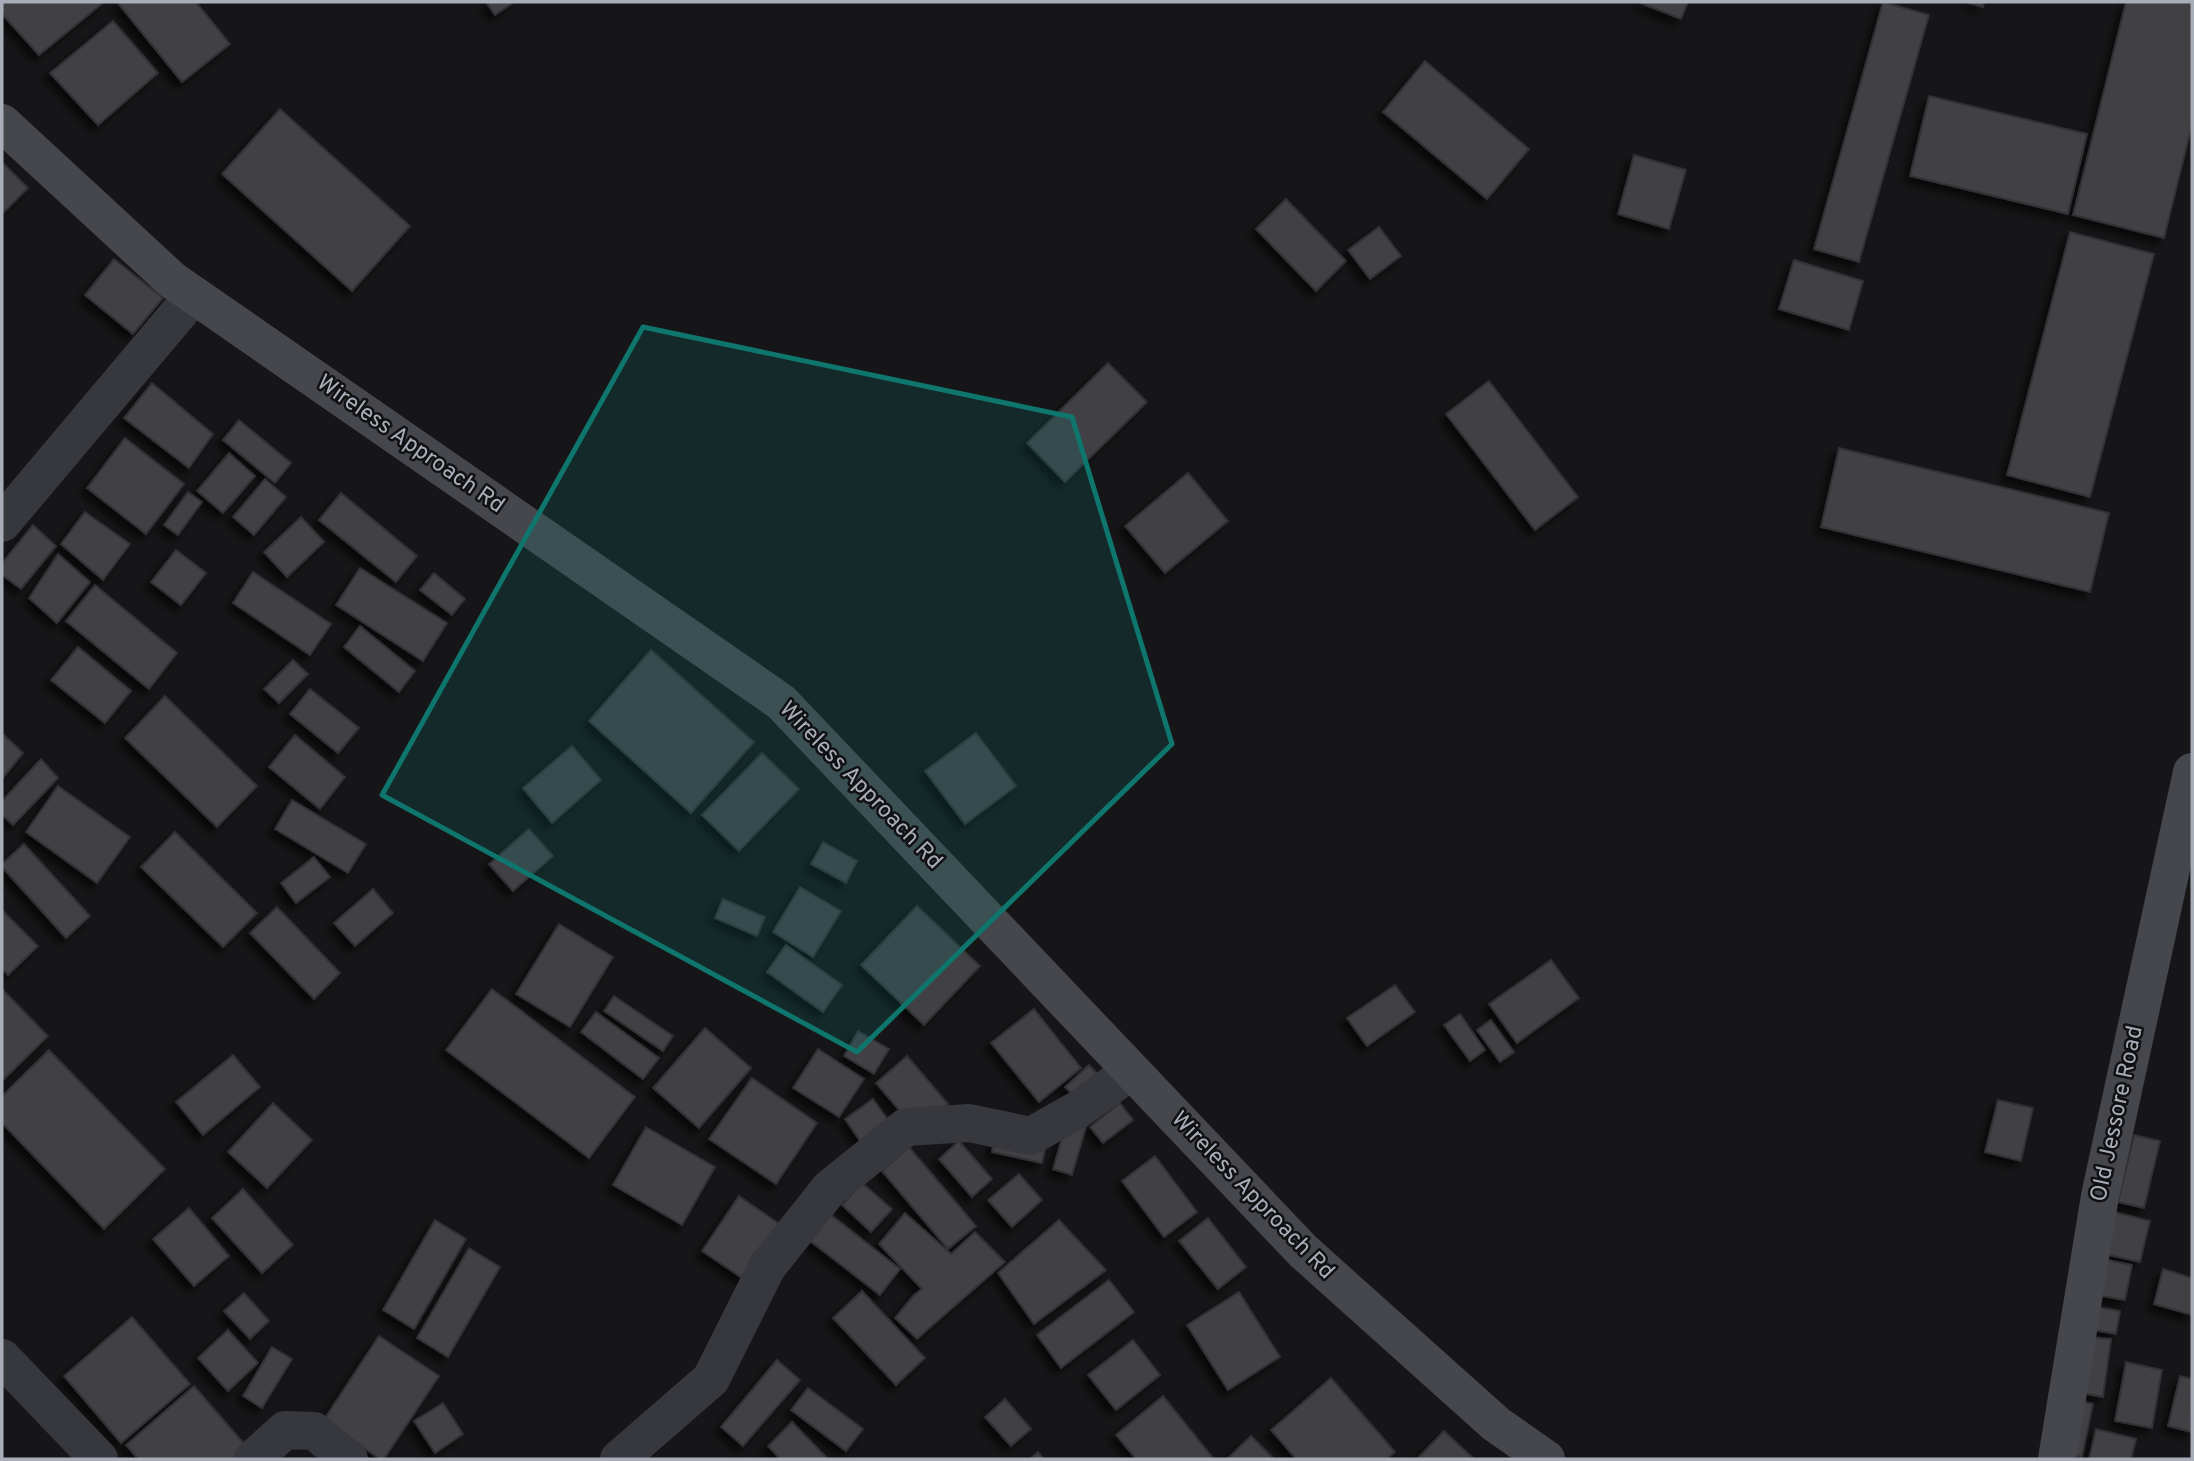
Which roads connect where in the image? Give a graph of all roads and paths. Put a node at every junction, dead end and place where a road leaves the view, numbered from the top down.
1 (2, 123) edge
2 (194, 295) junction
3 (2, 523) edge
4 (2192, 772) edge
5 (1131, 1071) junction
6 (2, 1358) edge
7 (1531, 1455) edge
8 (99, 1459) edge
9 (253, 1459) edge
10 (349, 1459) edge
11 (619, 1459) edge
12 (2057, 1459) edge

1 - 2 street, Wireless Approach Rd
2 - 3 street
2 - 5 street, Wireless Approach Rd
4 - 12 street, Old Jessore Road
5 - 7 street, Wireless Approach Rd
5 - 11 street
6 - 8 street
9 - 10 street

